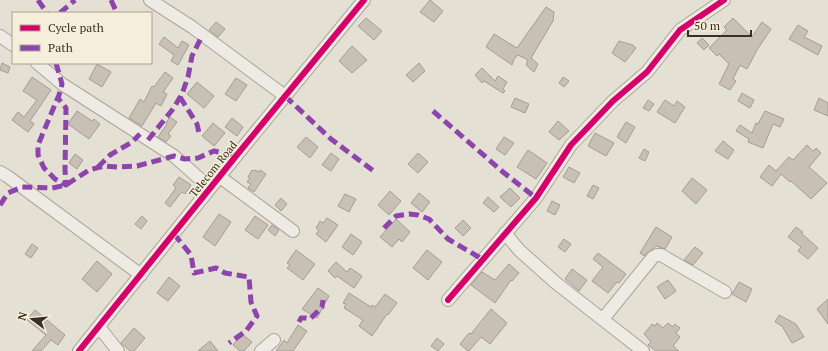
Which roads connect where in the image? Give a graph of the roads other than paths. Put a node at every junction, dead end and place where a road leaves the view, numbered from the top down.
1 (150, 0) edge
2 (364, 0) edge
3 (724, 0) edge
4 (0, 36) edge
5 (12, 44) edge
6 (37, 64) edge
7 (285, 96) junction
8 (0, 172) edge
9 (220, 177) junction
10 (210, 188) junction
11 (293, 231) dead end
12 (506, 233) junction
13 (141, 275) junction
14 (725, 292) dead end
15 (448, 300) dead end
16 (602, 319) junction
17 (100, 327) junction
18 (274, 340) dead end
19 (79, 351) edge
20 (118, 351) edge
21 (261, 351) edge
22 (643, 351) edge

1 - 7 street
2 - 7 street, Telecom Road
3 - 12 street
4 - 5 street
6 - 10 street
7 - 9 street, Telecom Road
8 - 13 street
9 - 10 street, Telecom Road
9 - 11 street
10 - 13 street, Telecom Road
12 - 15 street
12 - 16 street
13 - 17 street, Telecom Road
14 - 16 street
16 - 22 street
17 - 19 street, Telecom Road
17 - 20 street
18 - 21 street

